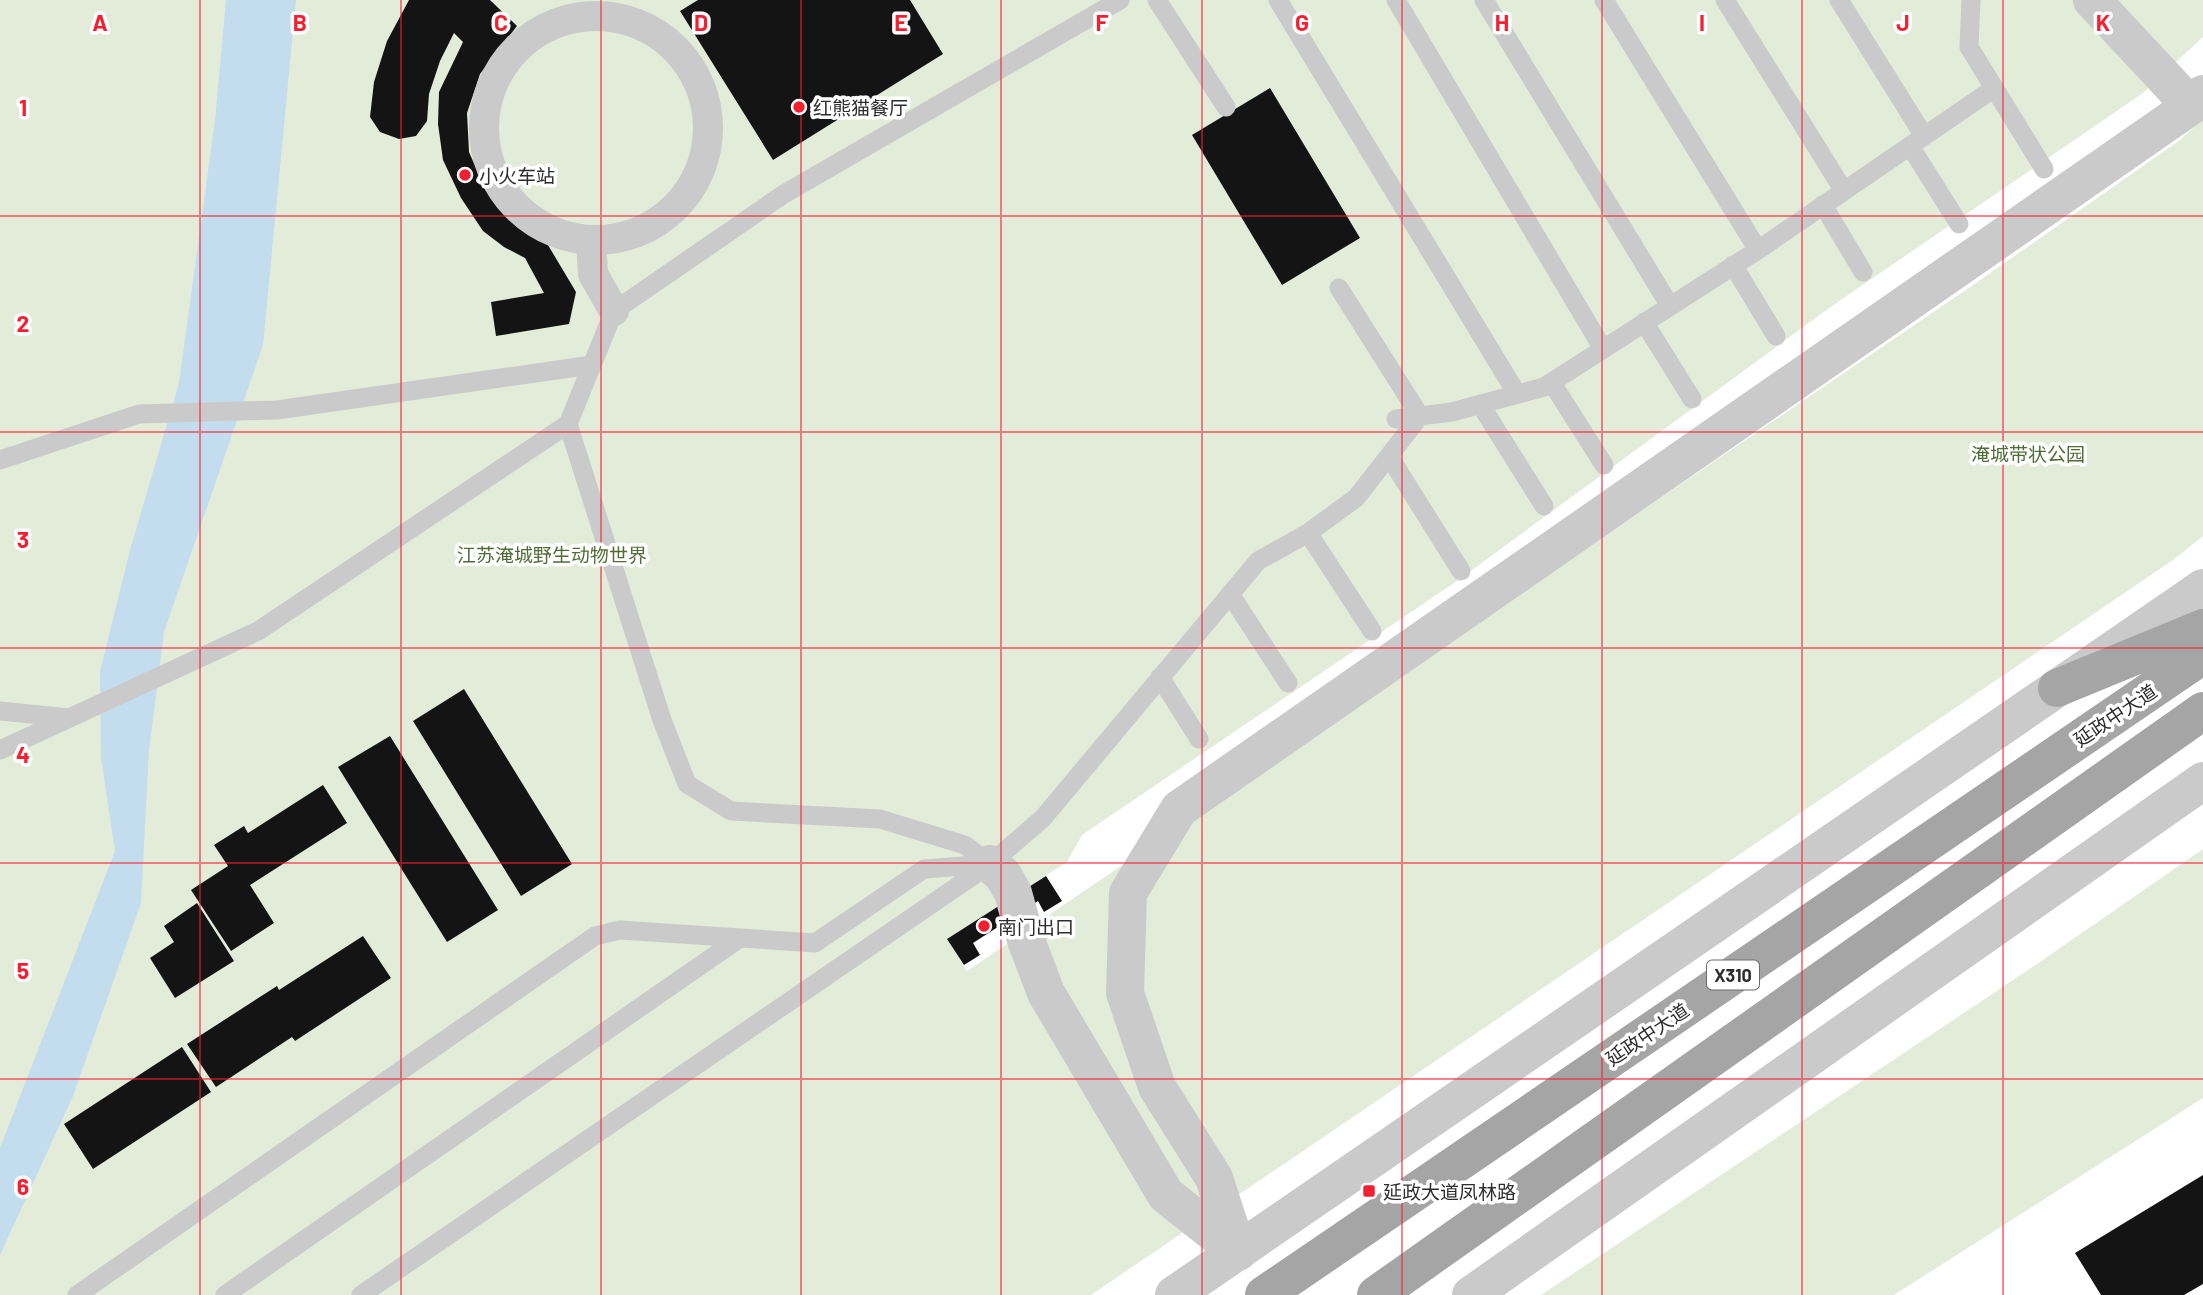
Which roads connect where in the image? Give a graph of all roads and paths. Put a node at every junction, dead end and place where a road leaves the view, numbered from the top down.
1 (1120, 0) edge
2 (1157, 0) edge
3 (1278, 0) edge
4 (1396, 0) edge
5 (1484, 0) edge
6 (1605, 0) edge
7 (1725, 0) edge
8 (1839, 0) edge
9 (1971, 0) edge
10 (2092, 0) edge
11 (578, 9) edge
12 (1993, 89) junction
13 (2197, 100) edge
14 (1226, 107) dead end
15 (1917, 141) junction
16 (2044, 169) dead end
17 (1844, 191) junction
18 (1823, 205) junction
19 (1959, 224) dead end
20 (591, 241) junction
21 (1758, 250) junction
22 (1733, 265) junction
23 (1863, 272) dead end
24 (1339, 288) dead end
25 (1670, 306) junction
26 (614, 312) junction
27 (1644, 322) junction
28 (1776, 336) dead end
29 (1603, 349) junction
30 (592, 365) junction
31 (1552, 383) junction
32 (1517, 394) junction
33 (1692, 400) dead end
34 (1480, 404) junction
35 (1420, 416) junction
36 (1396, 419) dead end
37 (568, 425) junction
38 (1389, 456) junction
39 (0, 460) edge
40 (1604, 465) dead end
41 (1544, 506) dead end
42 (1308, 533) junction
43 (1461, 571) dead end
44 (2203, 588) edge
45 (1230, 594) junction
46 (2203, 628) edge
47 (1372, 631) dead end
48 (2203, 655) edge
49 (1160, 677) junction
50 (1288, 683) dead end
51 (2057, 688) junction
52 (0, 711) edge
53 (2203, 711) edge
54 (69, 718) junction
55 (1199, 739) dead end
56 (0, 750) edge
57 (2203, 781) edge
58 (990, 863) junction
59 (740, 938) junction
60 (1238, 1252) junction
61 (77, 1295) edge
62 (225, 1295) edge
63 (361, 1295) edge
64 (1174, 1295) edge
65 (1256, 1295) edge
66 (1264, 1295) edge
67 (1376, 1295) edge
68 (1471, 1295) edge

1 - 26 lane
2 - 14 lane
3 - 32 lane
4 - 29 lane
5 - 25 lane
6 - 21 lane
7 - 17 lane
8 - 15 lane
9 - 12 lane
10 - 13 street
11 - 20 street
11 - 20 street
12 - 15 lane
12 - 16 lane
13 - 60 street
15 - 17 lane
15 - 19 lane
17 - 18 lane
18 - 21 lane
18 - 23 lane
20 - 26 street
21 - 22 lane
22 - 25 lane
22 - 28 lane
24 - 35 lane
25 - 27 lane
26 - 30 lane
27 - 29 lane
27 - 33 lane
29 - 31 lane
30 - 37 lane
30 - 39 lane
31 - 32 lane
31 - 40 lane
32 - 34 lane
34 - 35 lane
34 - 41 lane
35 - 36 lane
35 - 38 lane
37 - 54 lane
37 - 58 lane
38 - 42 lane
38 - 43 lane
42 - 45 lane
42 - 47 lane
44 - 51 street
45 - 49 lane
45 - 50 lane
46 - 51 main road
48 - 66 main road, 延政中大道 / X310
49 - 55 lane
49 - 58 lane
51 - 60 street
52 - 54 lane
53 - 67 main road, X310
54 - 56 lane
57 - 68 street
58 - 59 lane
58 - 60 street
58 - 63 lane
59 - 61 lane
59 - 62 lane
60 - 64 street
60 - 65 street

